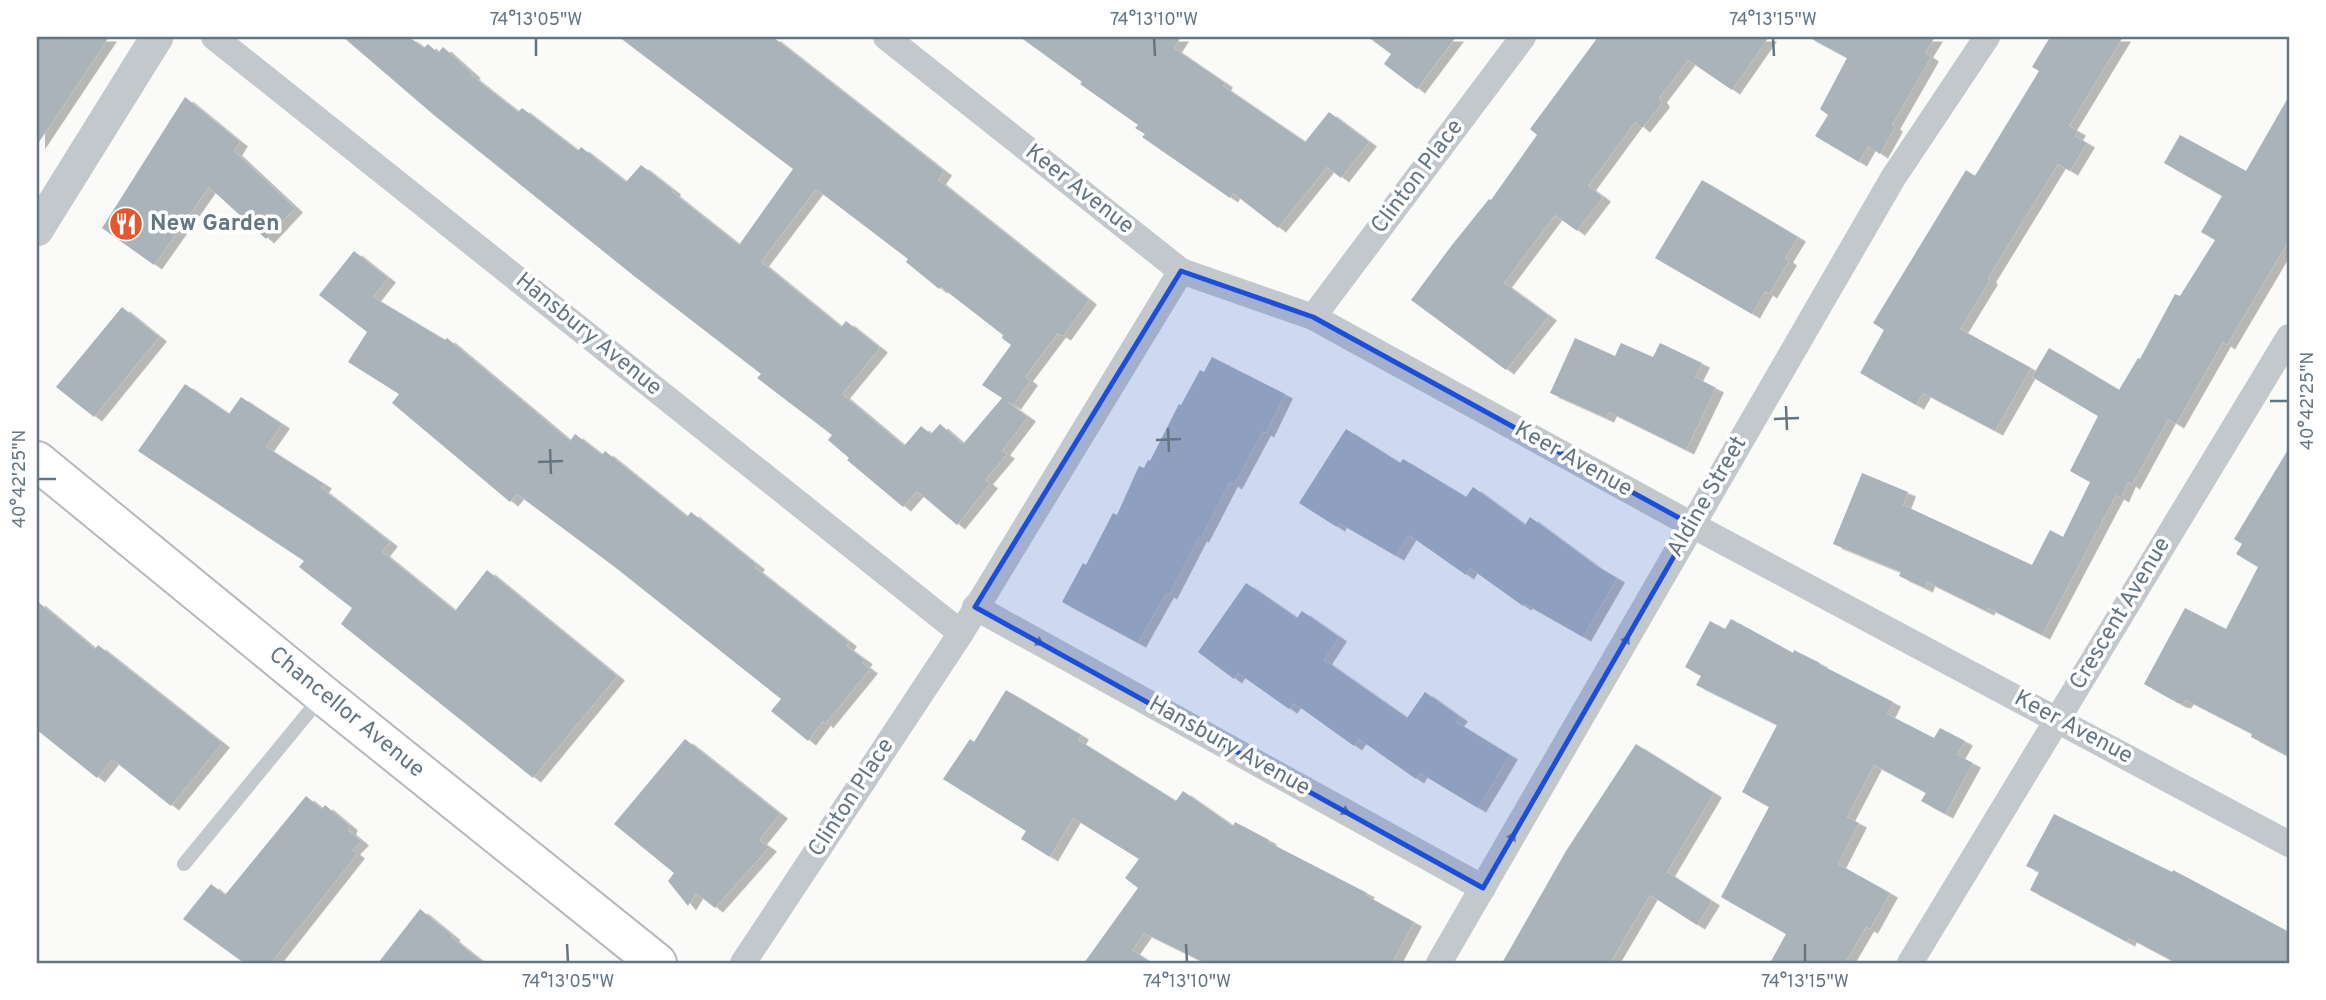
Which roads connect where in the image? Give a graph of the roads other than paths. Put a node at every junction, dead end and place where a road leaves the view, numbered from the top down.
1 (157, 37) edge
2 (215, 37) edge
3 (886, 37) edge
4 (1523, 37) edge
5 (1987, 37) edge
6 (37, 230) edge
7 (1181, 271) junction
8 (1313, 317) junction
9 (2289, 337) edge
10 (37, 461) edge
11 (1692, 525) junction
12 (975, 607) junction
13 (961, 633) junction
14 (323, 695) junction
15 (2058, 720) junction
16 (2289, 844) edge
17 (184, 864) dead end
18 (1483, 888) junction
19 (657, 963) edge
20 (743, 963) edge
21 (1439, 963) edge
22 (1910, 963) edge

1 - 6 street
2 - 13 street, Hansbury Avenue
3 - 7 street, Keer Avenue
4 - 8 street, Clinton Place
5 - 11 street, Aldine Street
7 - 8 street, Keer Avenue
7 - 12 street
8 - 11 street, Keer Avenue
9 - 15 street, Crescent Avenue
10 - 14 main road, Chancellor Avenue
11 - 15 street, Keer Avenue
18 -> 11 street, Aldine Street
12 - 13 street, Clinton Place
12 -> 18 street, Hansbury Avenue
13 - 20 street, Clinton Place
14 - 17 lane
14 - 19 main road, Chancellor Avenue
15 - 16 street, Keer Avenue
15 - 22 street, Crescent Avenue
18 - 21 street, Aldine Street

